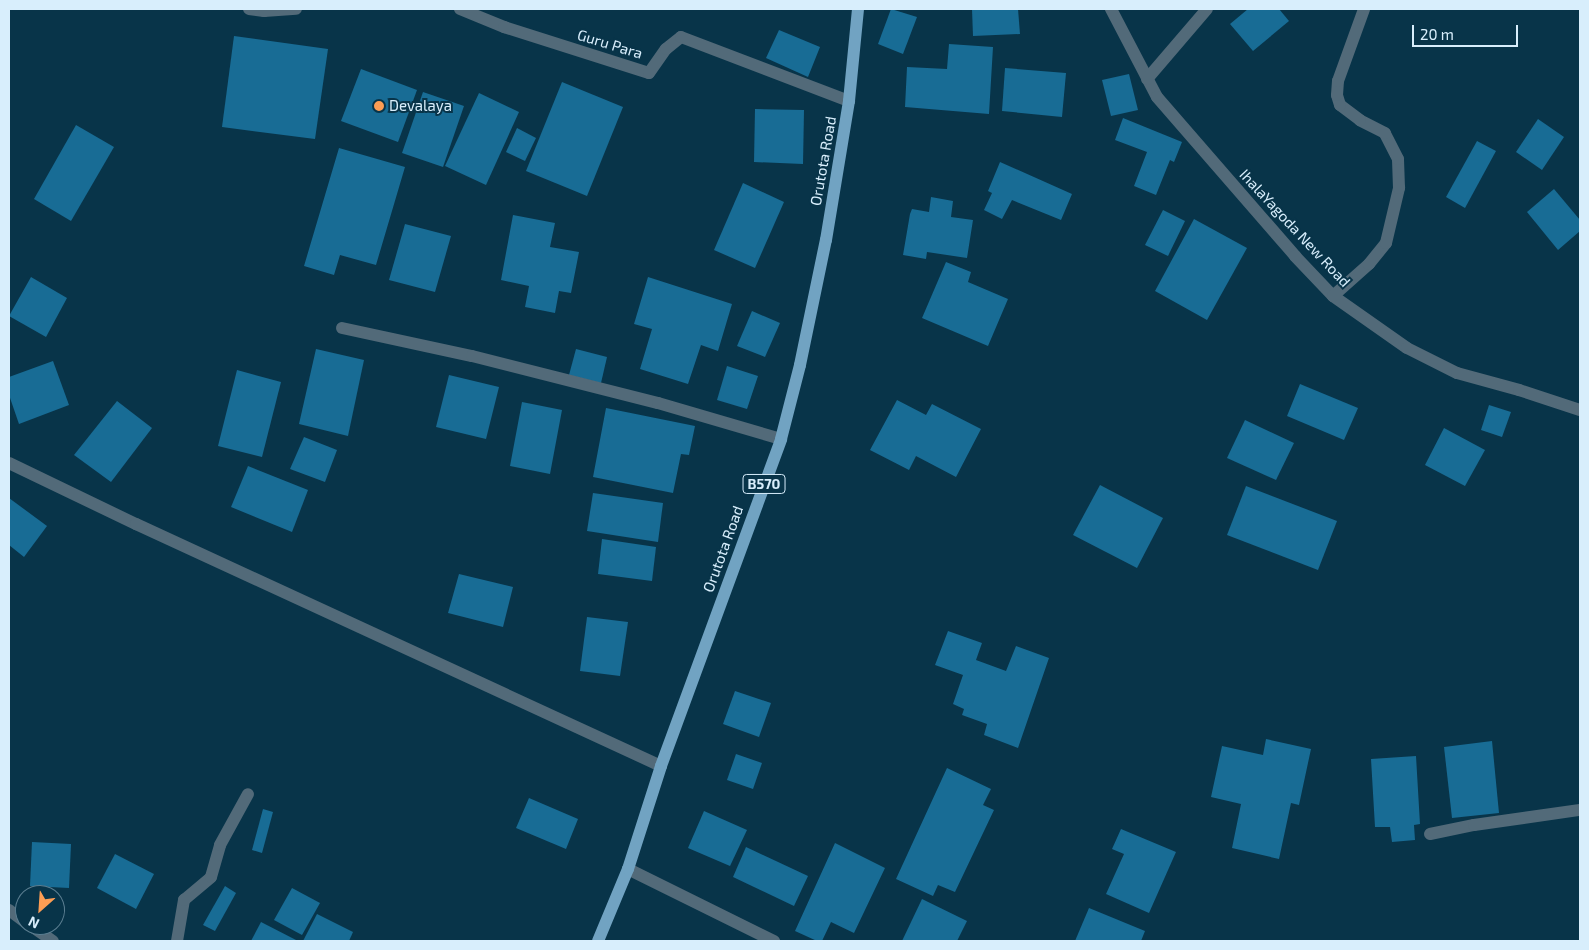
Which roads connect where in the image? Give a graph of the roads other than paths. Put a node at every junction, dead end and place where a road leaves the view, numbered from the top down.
1 (248, 9) edge
2 (296, 9) edge
3 (460, 9) edge
4 (858, 9) edge
5 (1111, 9) edge
6 (1207, 9) edge
7 (1364, 9) edge
8 (1147, 79) junction
9 (849, 101) junction
10 (1333, 296) junction
11 (342, 328) dead end
12 (1580, 410) edge
13 (781, 439) junction
14 (9, 463) edge
15 (661, 766) junction
16 (248, 794) dead end
17 (1580, 810) edge
18 (1430, 834) dead end
19 (628, 869) junction
20 (177, 941) edge
21 (598, 941) edge
22 (774, 941) edge

1 - 2 street
3 - 9 street, Guru Para
4 - 9 main road, Orutota Road / B570
5 - 8 street, IhalaYagoda New Road
6 - 8 street
7 - 10 street
8 - 10 street, IhalaYagoda New Road
9 - 13 main road, Orutota Road / B570
10 - 12 street, IhalaYagoda New Road
11 - 13 street
13 - 15 main road, Orutota Road / B570
14 - 15 street
15 - 19 main road, Orutota Road / B570
16 - 20 street
17 - 18 street
19 - 21 main road, Orutota Road / B570
19 - 22 street

